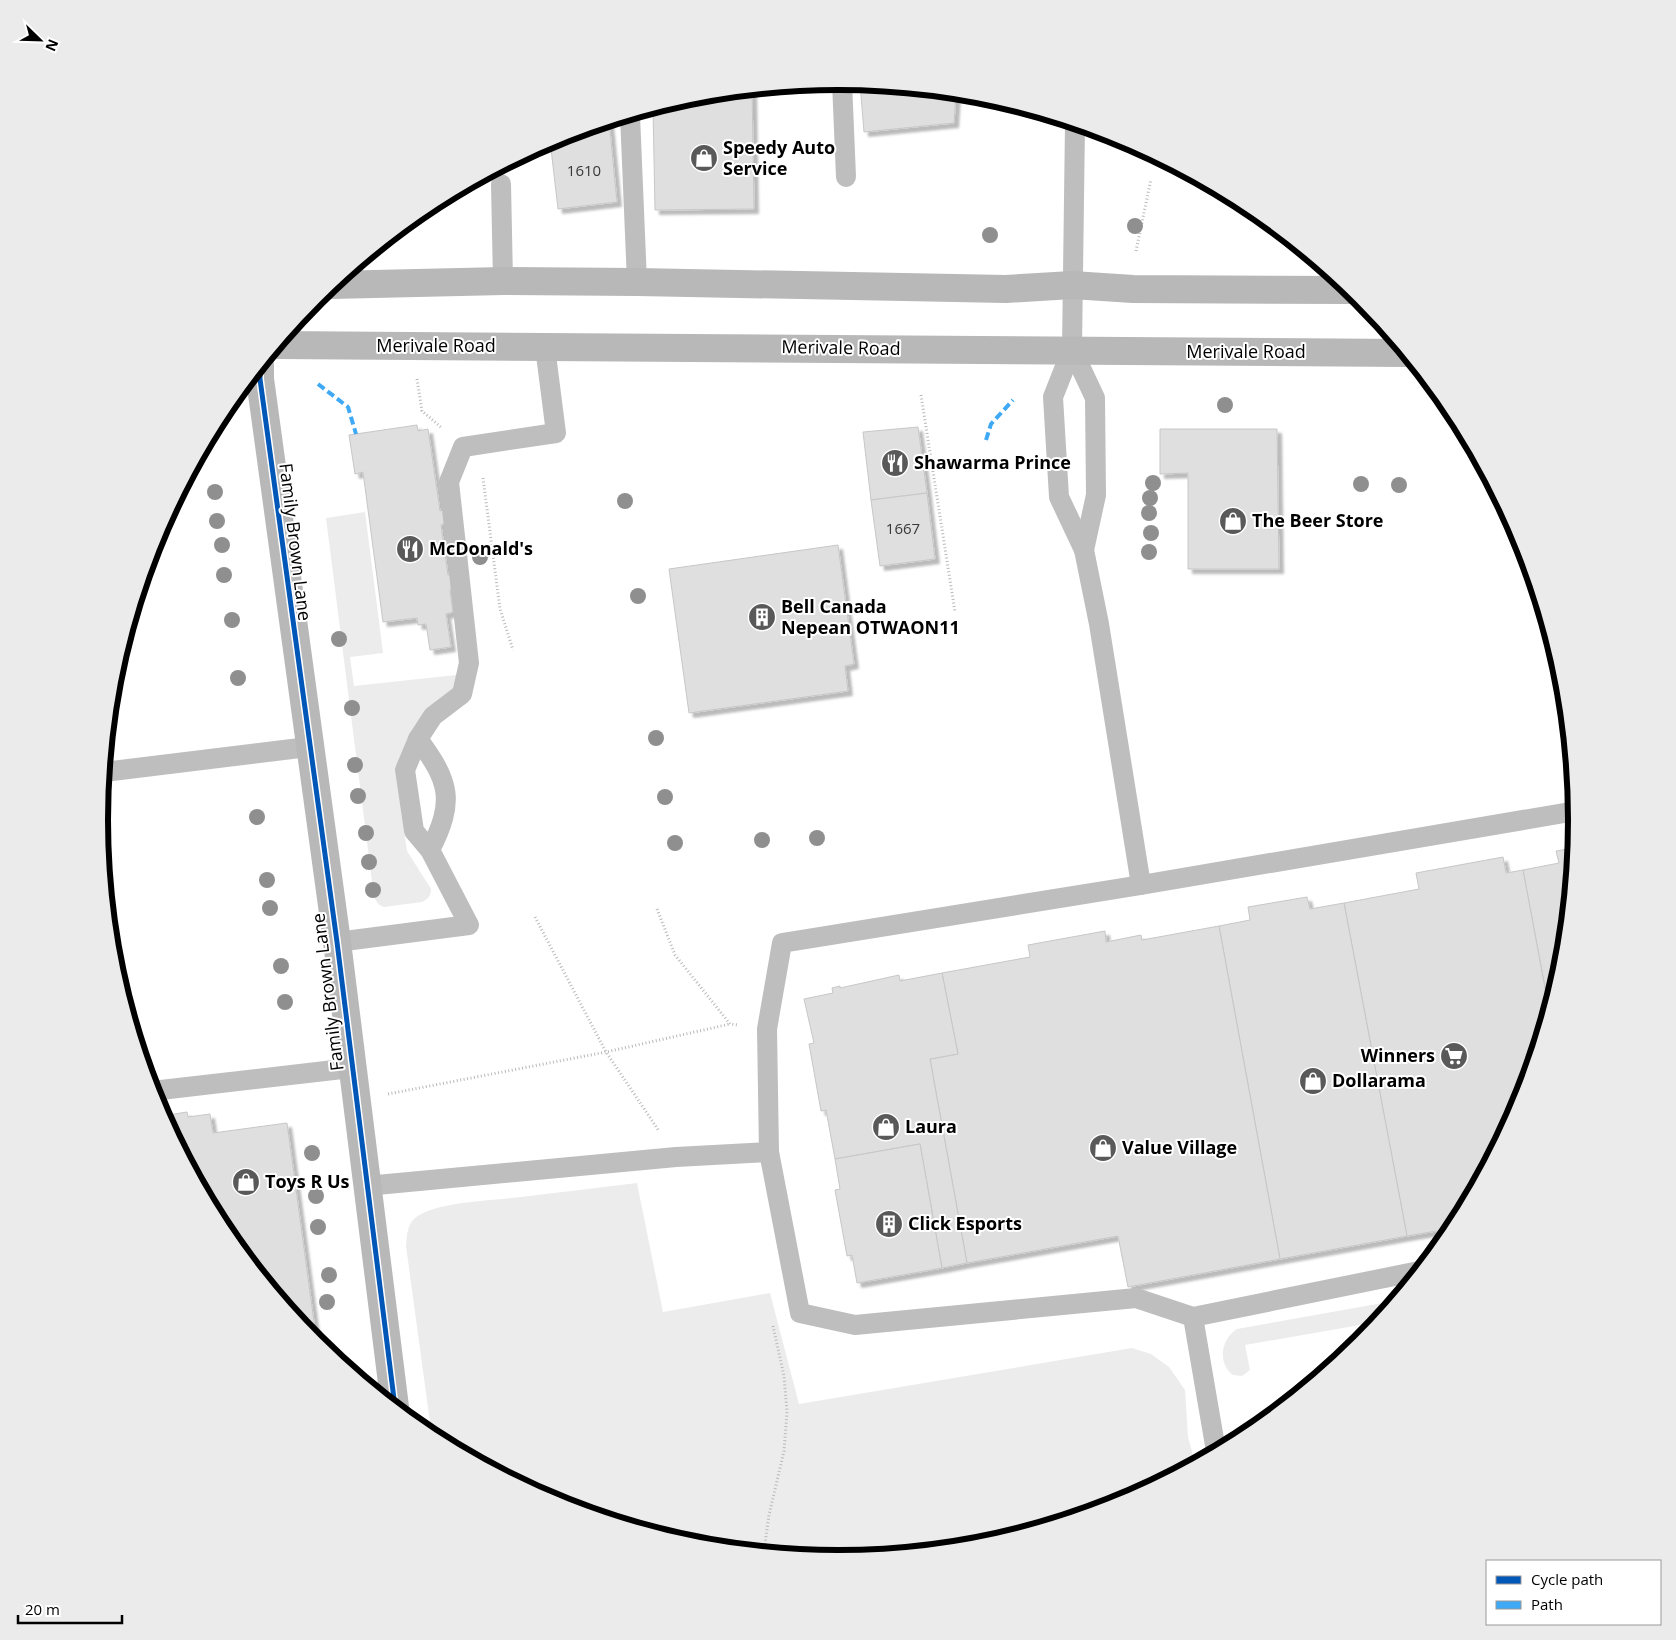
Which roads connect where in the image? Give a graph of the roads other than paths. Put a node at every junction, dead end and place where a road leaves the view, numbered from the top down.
1 (842, 90) edge
2 (630, 121) edge
3 (1075, 130) edge
4 (846, 177) dead end
5 (501, 184) dead end
6 (503, 282) junction
7 (637, 282) junction
8 (342, 285) edge
9 (1072, 285) junction
10 (1339, 290) edge
11 (284, 345) edge
12 (545, 347) junction
13 (1072, 349) junction
14 (1398, 353) edge
15 (261, 373) edge
16 (1084, 550) junction
17 (418, 739) junction
18 (308, 747) junction
19 (110, 771) edge
20 (1568, 812) edge
21 (430, 850) junction
22 (1141, 885) junction
23 (337, 942) junction
24 (351, 1068) junction
25 (161, 1090) edge
26 (769, 1152) junction
27 (366, 1186) junction
28 (1410, 1273) edge
29 (1193, 1316) junction
30 (394, 1399) edge
31 (1215, 1445) edge

1 - 4 lane
2 - 7 lane
3 - 9 lane
5 - 6 lane
6 - 7 main road
6 - 8 main road
7 - 9 main road
9 - 10 main road
9 - 13 lane
11 - 12 main road, Merivale Road
12 - 13 main road, Merivale Road
12 - 17 lane
13 - 14 main road, Merivale Road
13 - 16 lane
13 - 16 lane
15 - 18 main road, Family Brown Lane
16 - 22 lane
17 - 21 lane
17 - 21 lane
18 - 19 lane
18 - 23 main road, Family Brown Lane
20 - 22 lane
21 - 23 lane
22 - 26 lane
23 - 24 main road, Family Brown Lane
24 - 25 lane
24 - 27 main road, Family Brown Lane
26 - 27 lane
26 - 29 lane
27 - 30 main road, Family Brown Lane
28 - 29 lane
29 - 31 lane

